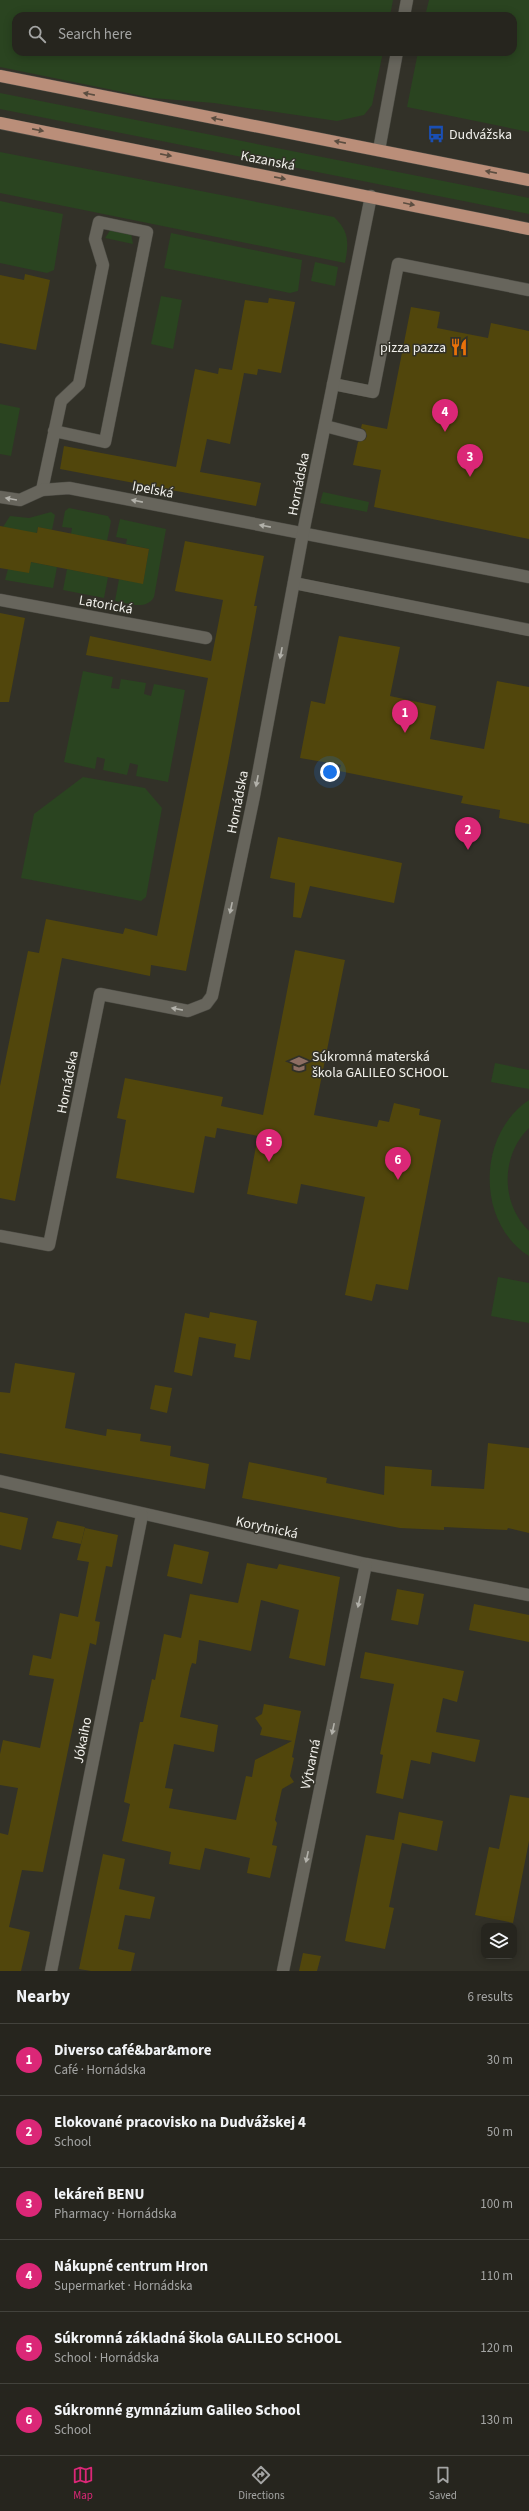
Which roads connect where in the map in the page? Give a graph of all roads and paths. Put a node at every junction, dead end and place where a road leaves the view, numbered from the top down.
1 (407, 0) edge
2 (405, 12) edge
3 (396, 56) edge
4 (0, 76) edge
5 (0, 123) edge
6 (379, 150) junction
7 (529, 180) edge
8 (371, 196) junction
9 (529, 229) edge
10 (529, 290) edge
11 (333, 384) junction
12 (325, 426) junction
13 (54, 432) junction
14 (360, 434) dead end
15 (42, 490) junction
16 (0, 497) edge
17 (303, 533) junction
18 (529, 577) edge
19 (294, 583) junction
20 (0, 600) edge
21 (529, 630) edge
22 (206, 638) dead end
23 (0, 1236) edge
24 (0, 1481) edge
25 (142, 1515) junction
26 (366, 1564) junction
27 (529, 1595) edge
28 (51, 1971) edge
29 (283, 1971) edge

1 - 2 street
3 - 6 street
6 -> 4 main road
5 -> 8 main road, Kazanská
7 -> 6 main road
8 -> 9 main road, Kazanská
8 - 11 street, Hornádska
10 - 11 street
11 - 12 street, Hornádska
12 - 14 street
12 - 17 street, Hornádska
13 - 13 street
13 - 15 street
15 -> 16 street, Ipeľská
17 -> 15 street, Ipeľská
17 - 18 street, Ipeľská
17 - 19 street, Hornádska
19 - 21 street
19 -> 23 street, Hornádska
20 - 22 street, Latorická
24 - 25 street, Korytnická
25 - 26 street, Korytnická
25 - 28 street, Jókaiho
26 - 27 street, Korytnická
26 -> 29 street, Výtvarná

